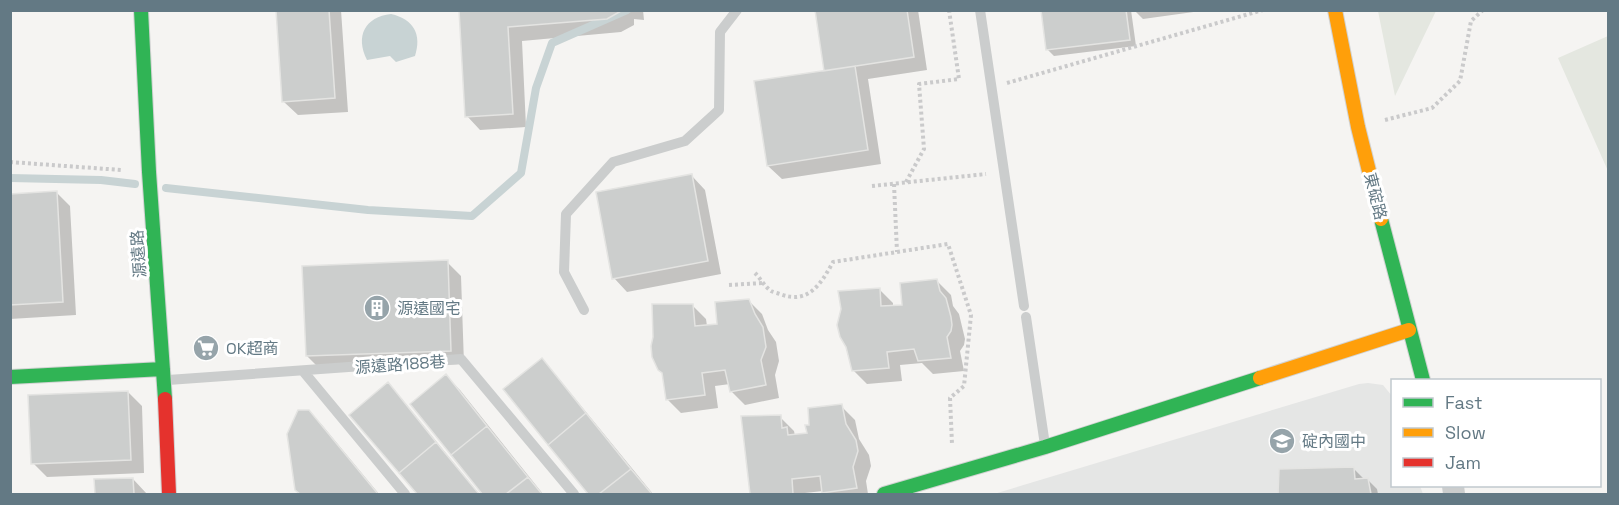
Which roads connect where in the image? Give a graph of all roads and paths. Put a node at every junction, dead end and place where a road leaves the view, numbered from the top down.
1 (141, 10) edge
2 (736, 10) edge
3 (950, 10) edge
4 (981, 10) edge
5 (1263, 10) edge
6 (1335, 10) edge
7 (1483, 10) edge
8 (992, 87) junction
9 (1358, 127) junction
10 (10, 162) edge
11 (149, 172) junction
12 (1005, 172) junction
13 (906, 182) junction
14 (894, 184) junction
15 (872, 186) dead end
16 (897, 252) junction
17 (755, 273) dead end
18 (763, 282) junction
19 (729, 285) dead end
20 (584, 310) dead end
21 (1409, 330) junction
22 (303, 371) junction
23 (164, 374) junction
24 (10, 377) edge
25 (1422, 379) edge
26 (1046, 447) junction
27 (952, 451) dead end
28 (169, 495) edge
29 (405, 495) edge
30 (574, 495) edge
31 (884, 495) edge

1 - 11 street, 源遠路
2 - 20 lane
3 - 13 path
4 - 8 lane
5 - 8 path
6 - 9 street, 東碇路
7 - 9 path
8 - 12 lane
9 - 21 street, 東碇路
10 - 11 path
11 - 23 street, 源遠路
12 - 13 path
12 - 26 lane
13 - 14 path
14 - 15 path
14 - 16 path
16 - 18 path
16 - 27 path
17 - 18 path
18 - 19 path
21 - 25 street, 東碇路
21 - 26 street
22 - 23 lane, 源遠路188巷
22 - 29 lane
22 - 30 lane, 源遠路188巷
23 - 24 street
23 - 28 street, 源遠路
26 - 31 street

